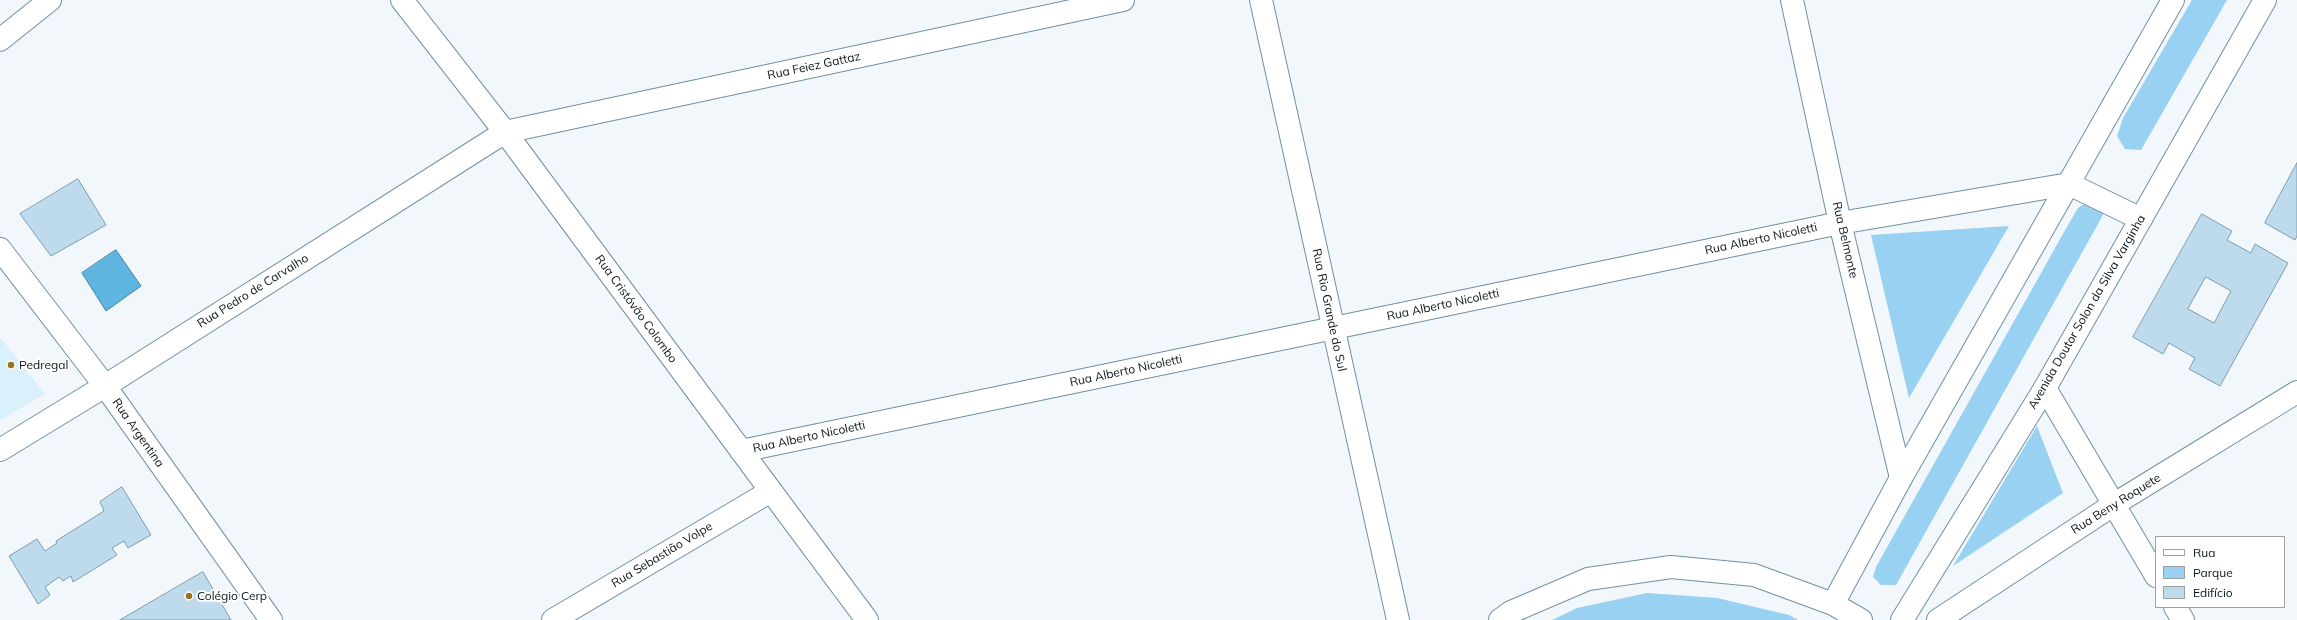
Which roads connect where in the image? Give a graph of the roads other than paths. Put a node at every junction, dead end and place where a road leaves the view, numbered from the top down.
1 (50, 0) edge
2 (402, 0) edge
3 (1123, 0) edge
4 (1261, 0) edge
5 (1792, 0) edge
6 (2173, 0) edge
7 (2265, 0) edge
8 (0, 40) edge
9 (505, 132) junction
10 (2069, 184) junction
11 (2142, 219) junction
12 (1840, 223) junction
13 (0, 249) edge
14 (1333, 328) junction
15 (105, 386) junction
16 (2045, 388) junction
17 (2297, 392) edge
18 (0, 450) edge
19 (741, 451) junction
20 (1901, 478) junction
21 (771, 491) junction
22 (2113, 505) junction
23 (2155, 574) edge
24 (1833, 604) junction
25 (2176, 608) edge
26 (271, 620) edge
27 (553, 620) edge
28 (867, 620) edge
29 (1398, 620) edge
30 (1500, 620) edge
31 (1861, 620) edge
32 (1902, 620) edge
33 (1938, 620) edge
34 (2183, 620) edge

1 - 8 street
2 - 9 street, Rua Cristóvão Colombo
3 - 9 street, Rua Feiez Gattaz
4 - 14 street, Rua Rio Grande do Sul
5 - 12 street, Rua Belmonte
6 - 10 street
7 - 11 street, Avenida Doutor Solon da Silva Varginha
9 - 15 street, Rua Pedro de Carvalho
9 - 19 street, Rua Cristóvão Colombo
10 - 11 street
10 - 12 street, Rua Alberto Nicoletti
10 - 20 street
11 - 16 street, Avenida Doutor Solon da Silva Varginha
12 - 14 street, Rua Alberto Nicoletti
12 - 20 street, Rua Belmonte
13 - 15 street, Rua Argentina
14 - 19 street, Rua Alberto Nicoletti
14 - 29 street, Rua Rio Grande do Sul
15 - 18 street, Rua Pedro de Carvalho
15 - 26 street, Rua Argentina
16 - 22 street
16 - 32 street, Avenida Doutor Solon da Silva Varginha
17 - 22 street, Rua Beny Roquete
19 - 21 street, Rua Cristóvão Colombo
20 - 24 street
21 - 27 street, Rua Sebastião Volpe
21 - 28 street, Rua Cristóvão Colombo
22 - 23 street
22 - 33 street, Rua Beny Roquete
24 - 30 street
24 - 31 street
25 - 34 street

